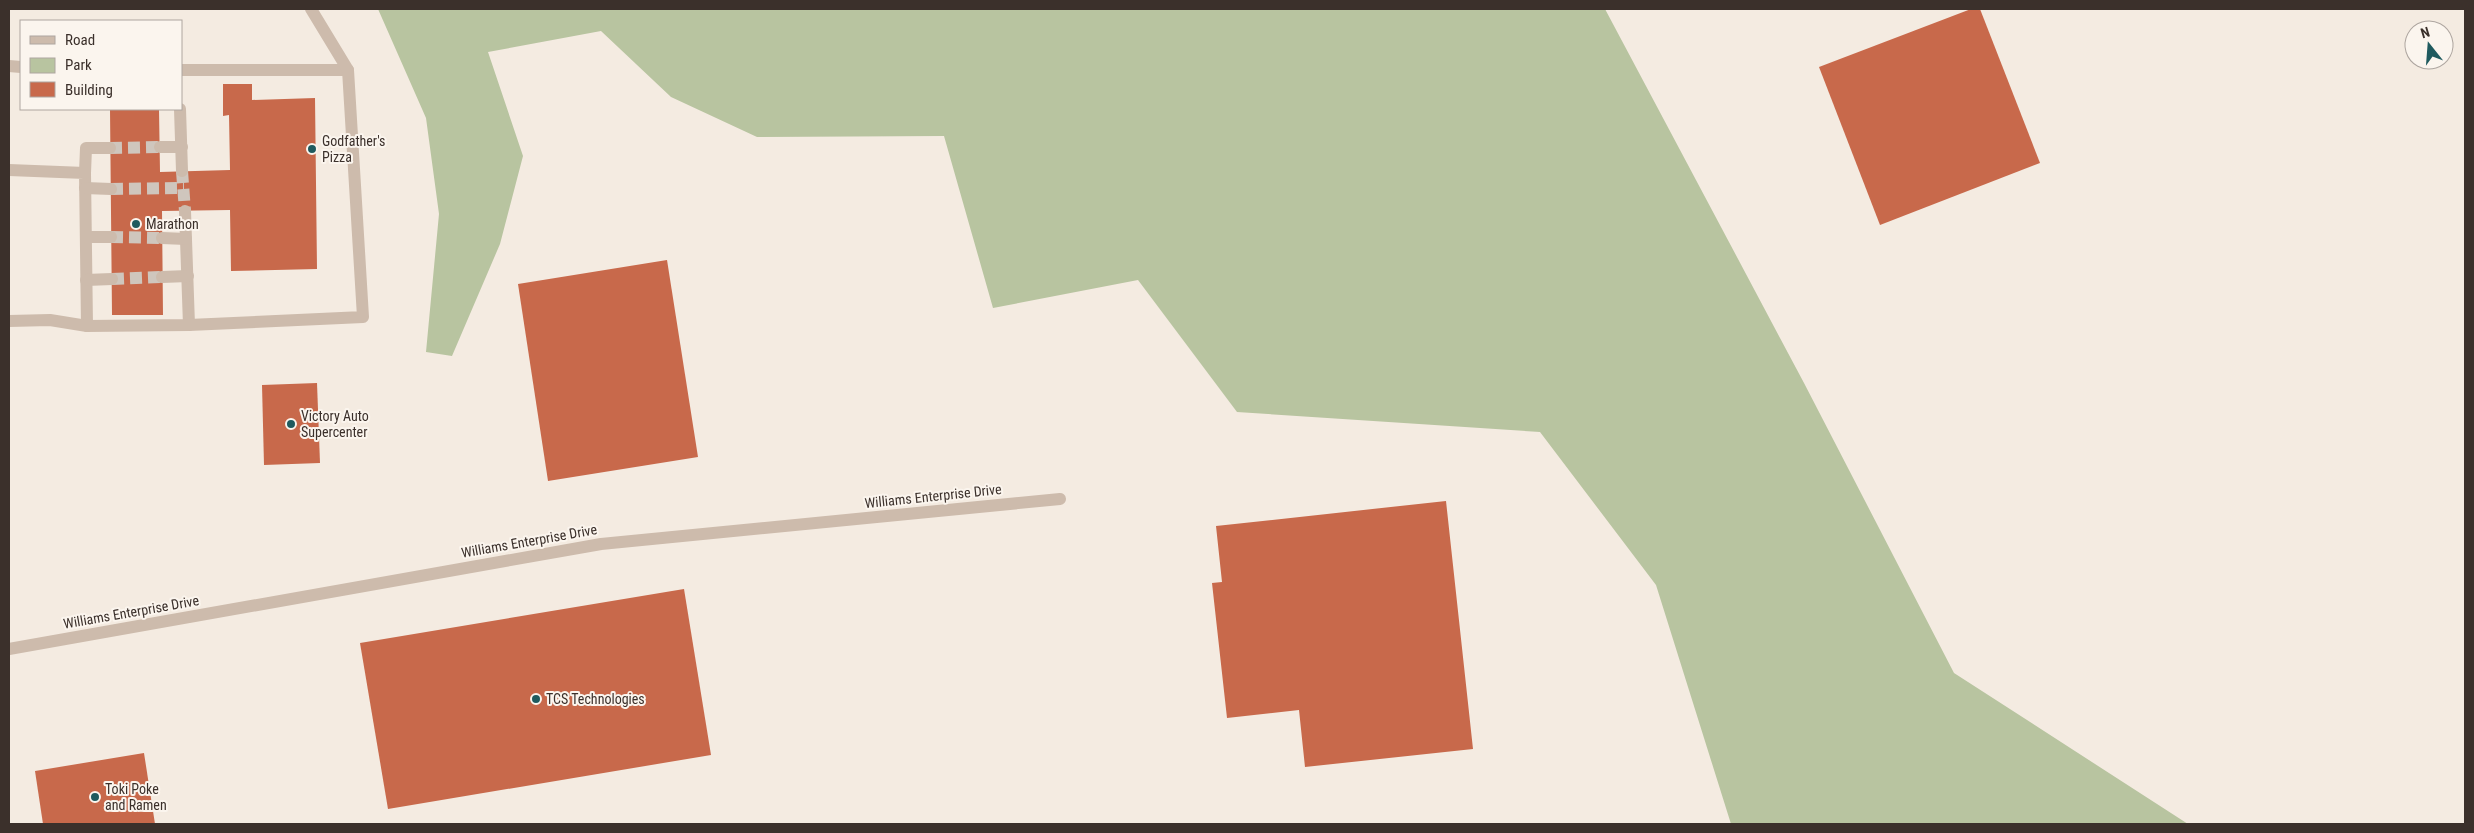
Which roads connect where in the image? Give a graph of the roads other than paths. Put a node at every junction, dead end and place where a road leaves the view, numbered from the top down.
1 (311, 9) edge
2 (182, 70) edge
3 (348, 70) junction
4 (180, 110) edge
5 (160, 147) tunnel mouth
6 (182, 147) junction
7 (110, 148) tunnel mouth
8 (9, 170) edge
9 (182, 171) tunnel mouth
10 (85, 173) junction
11 (85, 188) junction
12 (111, 189) tunnel mouth
13 (185, 211) tunnel mouth
14 (86, 237) junction
15 (111, 237) tunnel mouth
16 (162, 238) tunnel mouth
17 (186, 239) junction
18 (188, 276) junction
19 (162, 277) tunnel mouth
20 (112, 279) tunnel mouth
21 (86, 280) junction
22 (9, 321) edge
23 (190, 325) junction
24 (87, 326) junction
25 (1060, 499) dead end
26 (9, 649) edge

1 - 3 lane
2 - 3 lane
3 - 23 lane
4 - 6 lane
5 - 6 lane
6 - 9 lane
7 - 10 lane
8 - 10 lane
10 - 11 lane
11 - 12 lane
11 - 14 lane
13 - 17 lane
14 - 15 lane
14 - 21 lane
16 - 17 lane
17 - 18 lane
18 - 19 lane
18 - 23 lane
20 - 21 lane
21 - 24 lane
22 - 24 lane
23 - 24 lane
25 - 26 lane, Williams Enterprise Drive

